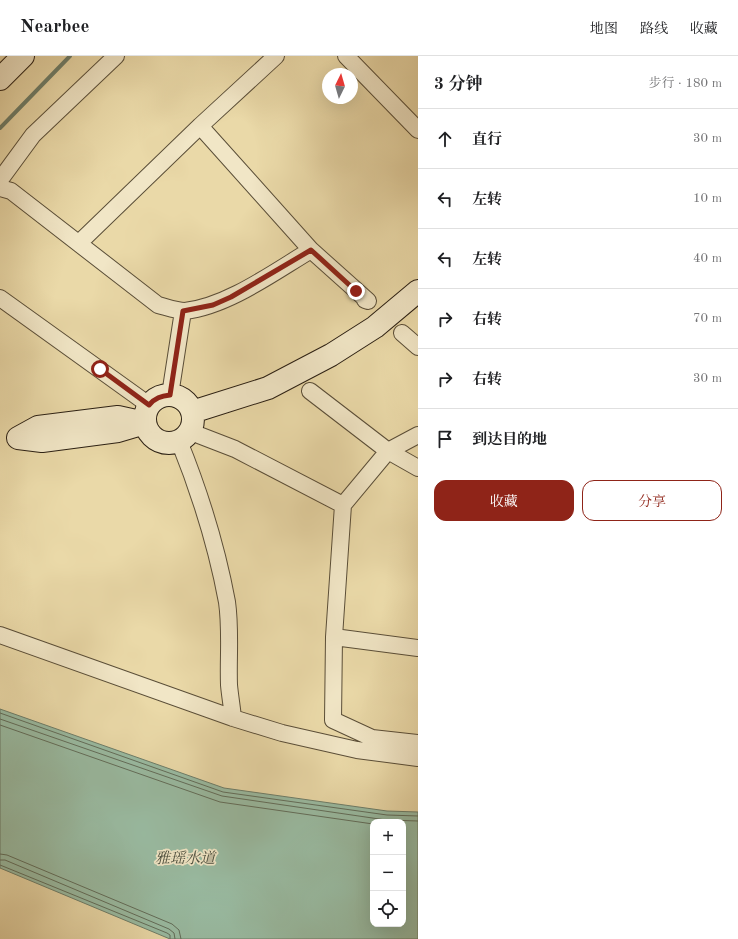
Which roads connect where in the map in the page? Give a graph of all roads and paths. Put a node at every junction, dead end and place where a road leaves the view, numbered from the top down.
1 (23, 56) edge
2 (116, 56) edge
3 (276, 56) edge
4 (346, 56) edge
5 (0, 79) edge
6 (200, 126) junction
7 (418, 130) edge
8 (0, 180) edge
9 (0, 188) edge
10 (79, 243) junction
11 (311, 250) junction
12 (418, 291) edge
13 (0, 298) edge
14 (364, 300) dead end
15 (183, 311) junction
16 (402, 334) dead end
17 (418, 347) edge
18 (310, 391) dead end
19 (170, 395) junction
20 (147, 414) junction
21 (187, 428) junction
22 (418, 435) edge
23 (9, 439) edge
24 (388, 451) junction
25 (418, 468) edge
26 (343, 505) junction
27 (0, 635) edge
28 (334, 637) junction
29 (418, 648) edge
30 (233, 718) junction
31 (418, 743) edge
32 (418, 758) edge

1 - 5 street
2 - 8 street
3 - 6 street
4 - 7 street
6 - 10 street
6 - 11 street
9 - 10 street
10 - 15 street
11 - 14 street
11 - 15 street
12 - 21 street
13 - 20 street
15 - 19 street
16 - 17 street
18 - 24 street
19 - 20 street
19 - 21 street
20 - 21 street
20 - 23 street
21 - 26 street
21 - 30 street
22 - 24 street
24 - 25 street
24 - 26 street
26 - 28 street
27 - 30 street
28 - 29 street
28 - 31 street
30 - 32 street

